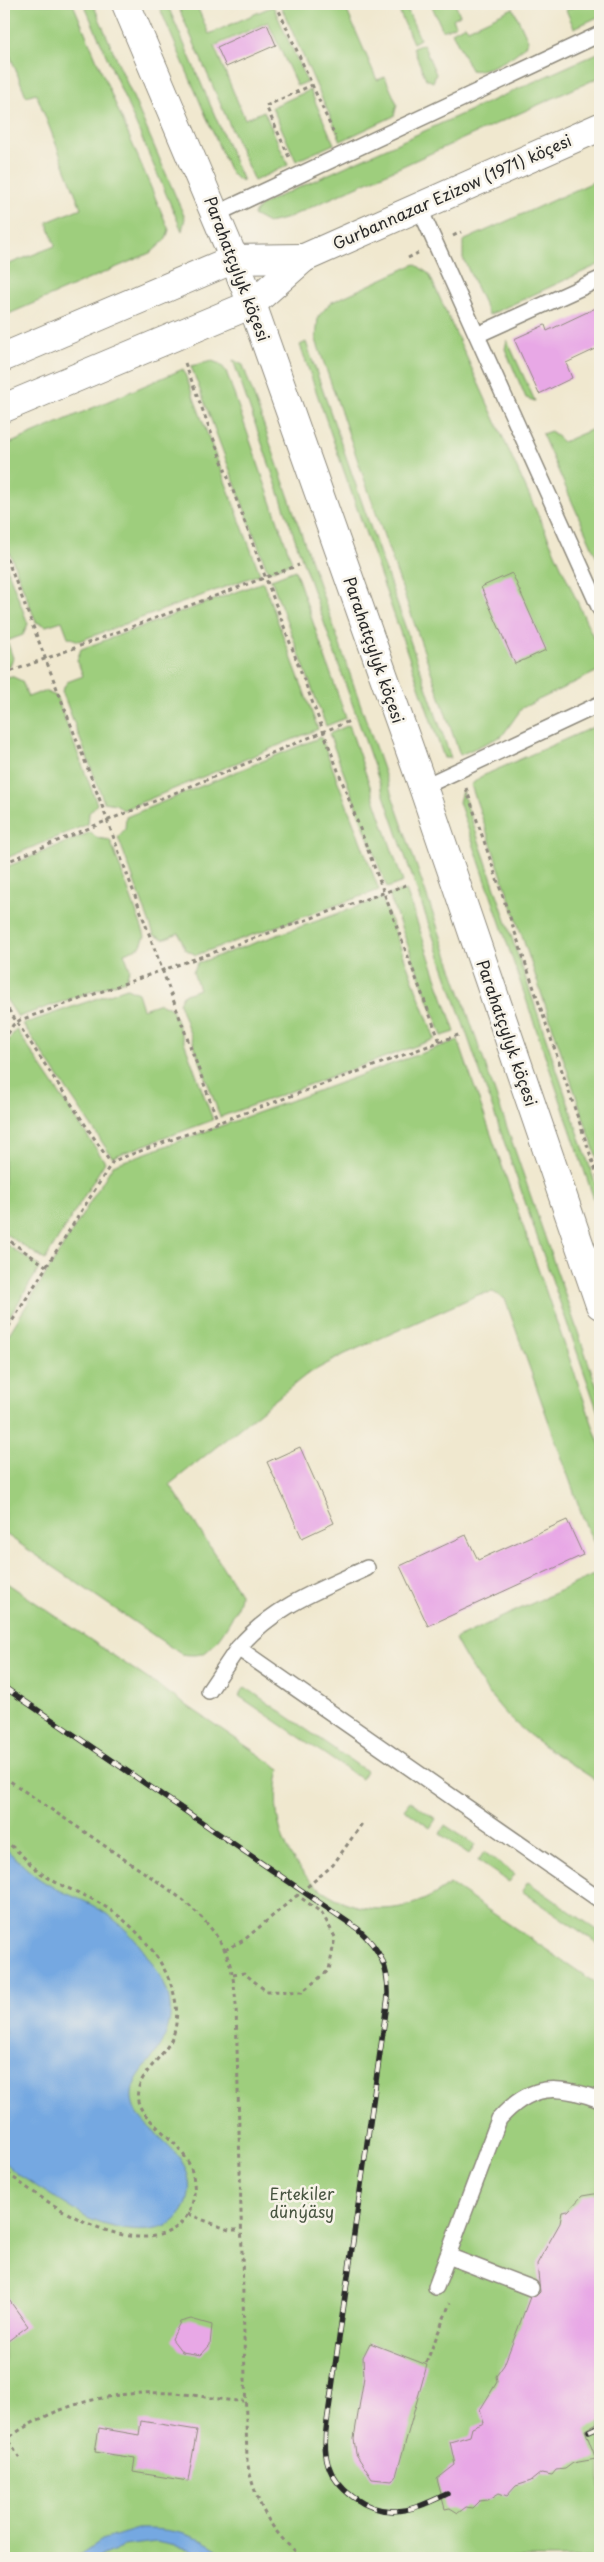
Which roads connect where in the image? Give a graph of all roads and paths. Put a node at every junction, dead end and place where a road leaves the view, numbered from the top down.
1 (126, 4) edge
2 (276, 4) edge
3 (600, 34) edge
4 (312, 84) junction
5 (600, 127) edge
6 (343, 154) junction
7 (297, 176) junction
8 (418, 207) junction
9 (216, 214) junction
10 (304, 258) junction
11 (234, 259) junction
12 (600, 279) edge
13 (252, 304) junction
14 (476, 335) junction
15 (4, 357) edge
16 (185, 363) dead end
17 (4, 408) edge
18 (4, 551) edge
19 (299, 565) dead end
20 (266, 577) junction
21 (600, 609) edge
22 (44, 659) junction
23 (4, 674) edge
24 (600, 704) edge
25 (352, 720) dead end
26 (323, 731) junction
27 (466, 787) dead end
28 (423, 788) junction
29 (107, 820) junction
30 (4, 863) edge
31 (409, 884) dead end
32 (384, 893) junction
33 (162, 971) junction
34 (4, 1003) edge
35 (17, 1022) junction
36 (461, 1034) dead end
37 (4, 1041) edge
38 (440, 1042) junction
39 (218, 1122) junction
40 (110, 1163) junction
41 (600, 1183) edge
42 (4, 1237) edge
43 (594, 1264) edge
44 (46, 1266) junction
45 (600, 1305) edge
46 (4, 1334) edge
47 (367, 1568) dead end
48 (238, 1648) junction
49 (209, 1691) dead end
50 (4, 1777) edge
51 (363, 1822) dead end
52 (4, 1841) edge
53 (298, 1895) junction
54 (600, 1900) edge
55 (225, 1950) junction
56 (233, 1975) junction
57 (600, 2100) edge
58 (4, 2170) edge
59 (188, 2214) junction
60 (240, 2230) junction
61 (448, 2256) junction
62 (436, 2287) joint
63 (531, 2288) dead end
64 (426, 2363) dead end
65 (244, 2401) junction
66 (4, 2435) edge
67 (5, 2440) edge
68 (22, 2461) dead end
69 (304, 2558) edge

1 - 9 street, Parahatçylyk köçesi
2 - 4 path
3 - 6 lane
4 - 6 path
4 - 7 path
5 - 8 street, Gurbannazar Ezizow (1971) köçesi
6 - 7 lane
7 - 9 lane
8 - 10 street, Gurbannazar Ezizow (1971) köçesi
8 - 14 lane
9 - 11 street, Parahatçylyk köçesi
10 - 11 street, Gurbannazar Ezizow (1971) köçesi
10 - 13 street, Gurbannazar Ezizow (1971) köçesi
11 - 13 street, Parahatçylyk köçesi
11 - 15 street, Gurbannazar Ezizow (1971) köçesi
12 - 14 lane
13 - 17 street, Gurbannazar Ezizow (1971) köçesi
13 - 28 street, Parahatçylyk köçesi
14 - 21 lane
16 - 20 path
18 - 22 path
19 - 20 path
20 - 22 path
20 - 26 path
22 - 23 path
22 - 29 path
24 - 28 lane
25 - 26 path
26 - 29 path
26 - 32 path
27 - 41 path
28 - 43 street, Parahatçylyk köçesi
29 - 30 path
29 - 33 path
31 - 32 path
32 - 33 path
32 - 38 path
33 - 35 path
33 - 39 path
34 - 35 path
35 - 37 path
35 - 40 path
36 - 38 path
38 - 39 path
39 - 40 path
40 - 44 path
42 - 44 path
43 - 45 street, Parahatçylyk köçesi
44 - 46 path
47 - 48 lane
48 - 49 lane
48 - 54 lane
50 - 55 path
51 - 53 path
52 - 59 path
53 - 55 path
53 - 56 path
55 - 56 path
56 - 60 path
57 - 61 lane
58 - 59 path
59 - 60 path
60 - 65 path
61 - 62 lane
61 - 63 lane
62 - 64 path
65 - 67 path
65 - 69 path
66 - 67 path
67 - 68 path

